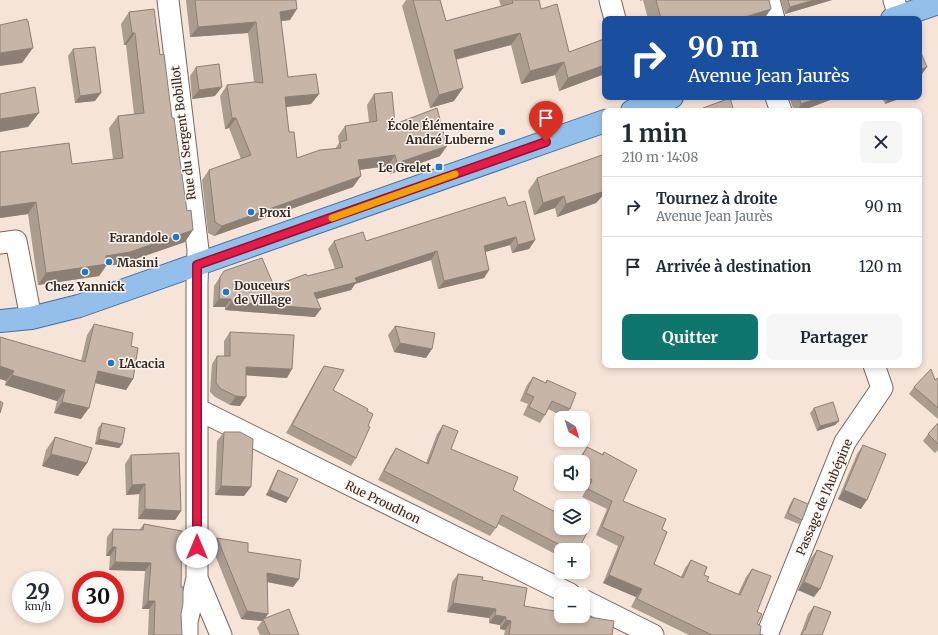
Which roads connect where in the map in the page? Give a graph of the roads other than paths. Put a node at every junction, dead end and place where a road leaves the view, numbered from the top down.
1 (168, 0) edge
2 (610, 0) edge
3 (769, 0) edge
4 (938, 3) edge
5 (895, 12) edge
6 (614, 16) edge
7 (773, 16) edge
8 (659, 100) edge
9 (637, 105) edge
10 (602, 122) edge
11 (0, 243) edge
12 (197, 265) junction
13 (31, 318) junction
14 (0, 320) edge
15 (875, 368) edge
16 (197, 409) junction
17 (197, 578) junction
18 (556, 587) edge
19 (590, 604) edge
20 (187, 635) edge
21 (221, 635) edge
22 (653, 635) edge
23 (767, 635) edge

1 - 12 street, Rue du Sergent Bobillot
2 - 6 street
3 - 7 street
4 - 5 main road
8 - 9 main road
10 - 12 main road
11 - 13 street
12 - 13 main road
12 - 16 street, Rue du Sergent Bobillot
13 - 14 main road
15 - 23 street, Passage de l'Aubépine
16 - 17 street, Rue du Sergent Bobillot
16 - 18 street, Rue Proudhon
17 - 20 street
17 - 21 street
19 - 22 street

